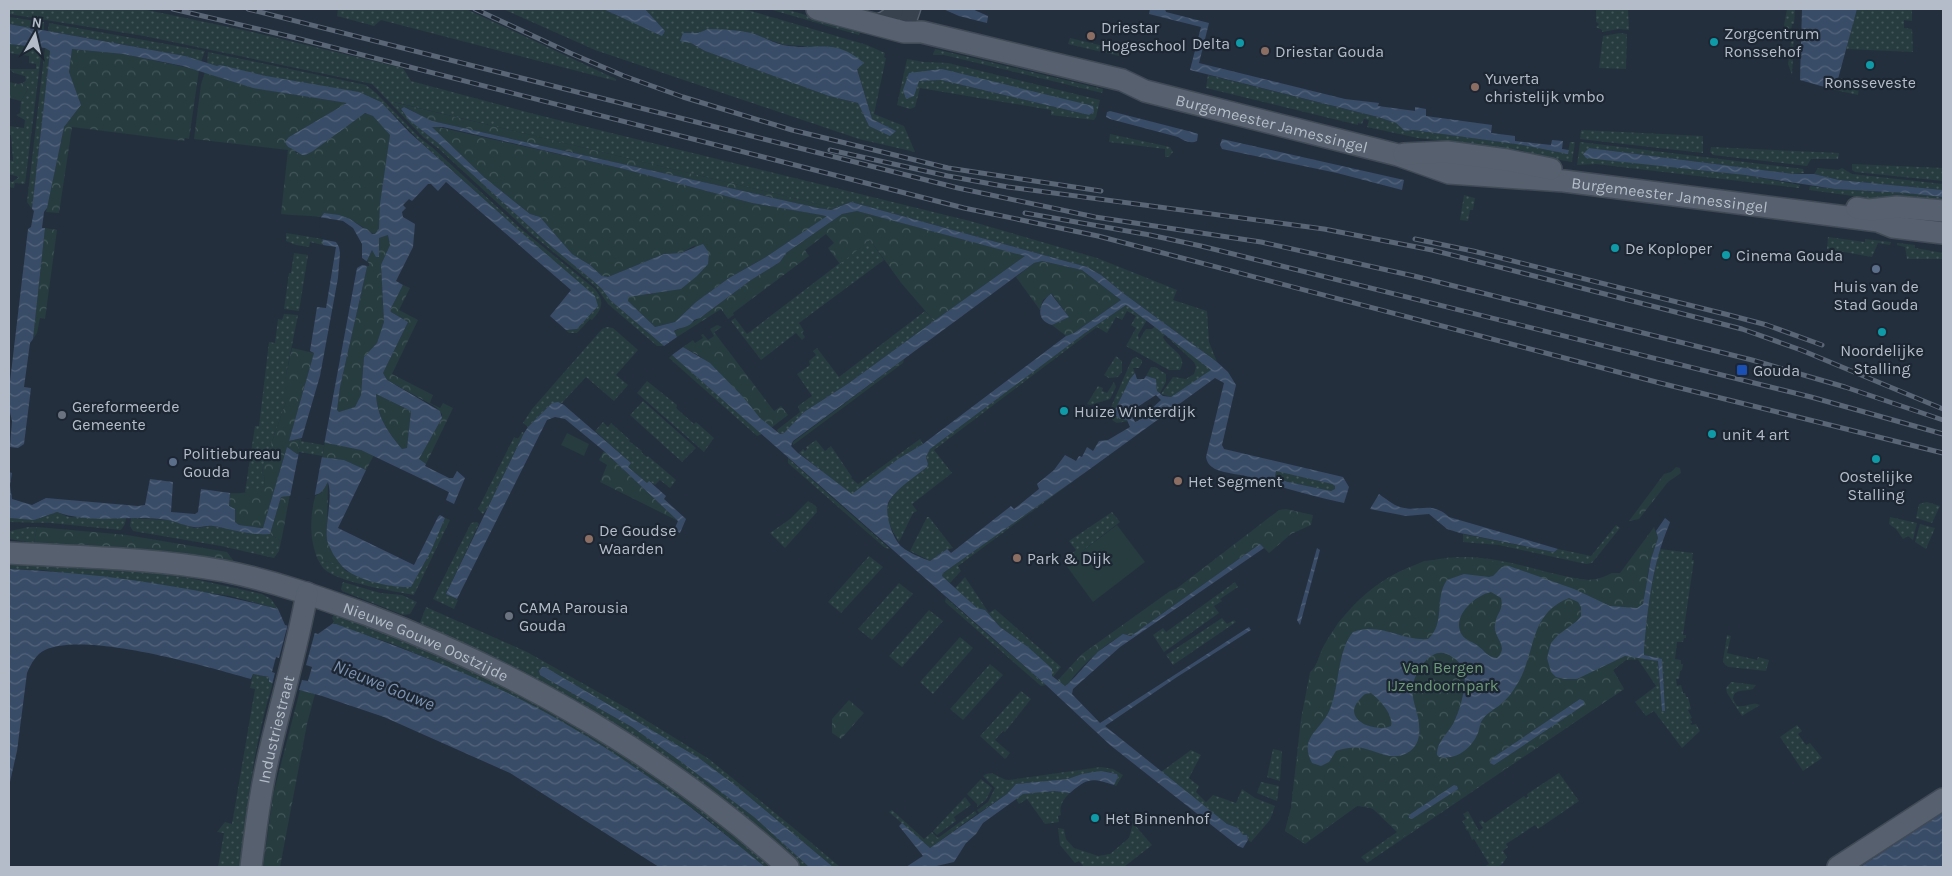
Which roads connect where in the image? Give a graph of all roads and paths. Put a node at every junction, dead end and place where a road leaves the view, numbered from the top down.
1 (817, 9) edge
2 (900, 9) edge
3 (912, 9) edge
4 (874, 24) junction
5 (904, 32) junction
6 (1456, 153) junction
7 (1398, 155) junction
8 (1504, 169) junction
9 (1449, 173) junction
10 (1921, 208) junction
11 (1943, 211) edge
12 (1911, 229) junction
13 (1943, 233) edge
14 (9, 553) edge
15 (307, 593) junction
16 (1943, 799) edge
17 (251, 867) edge
18 (788, 867) edge
19 (1838, 867) edge

1 - 4 main road, Burgemeester Jamessingel
2 - 4 street
3 - 5 street
4 - 5 main road, Burgemeester Jamessingel
5 - 7 main road, Burgemeester Jamessingel
6 - 7 main road, Burgemeester Jamessingel
6 - 8 main road, Burgemeester Jamessingel
6 - 9 main road
7 - 9 main road, Burgemeester Jamessingel
8 - 9 main road, Burgemeester Jamessingel
8 - 10 main road, Burgemeester Jamessingel
8 - 12 main road, Burgemeester Jamessingel
10 - 11 main road, Burgemeester Jamessingel
10 - 12 main road
12 - 13 main road, Burgemeester Jamessingel
14 - 15 main road, Nieuwe Gouwe Oostzijde
15 - 17 main road, Industriestraat
15 - 18 main road, Nieuwe Gouwe Oostzijde
16 - 19 main road

